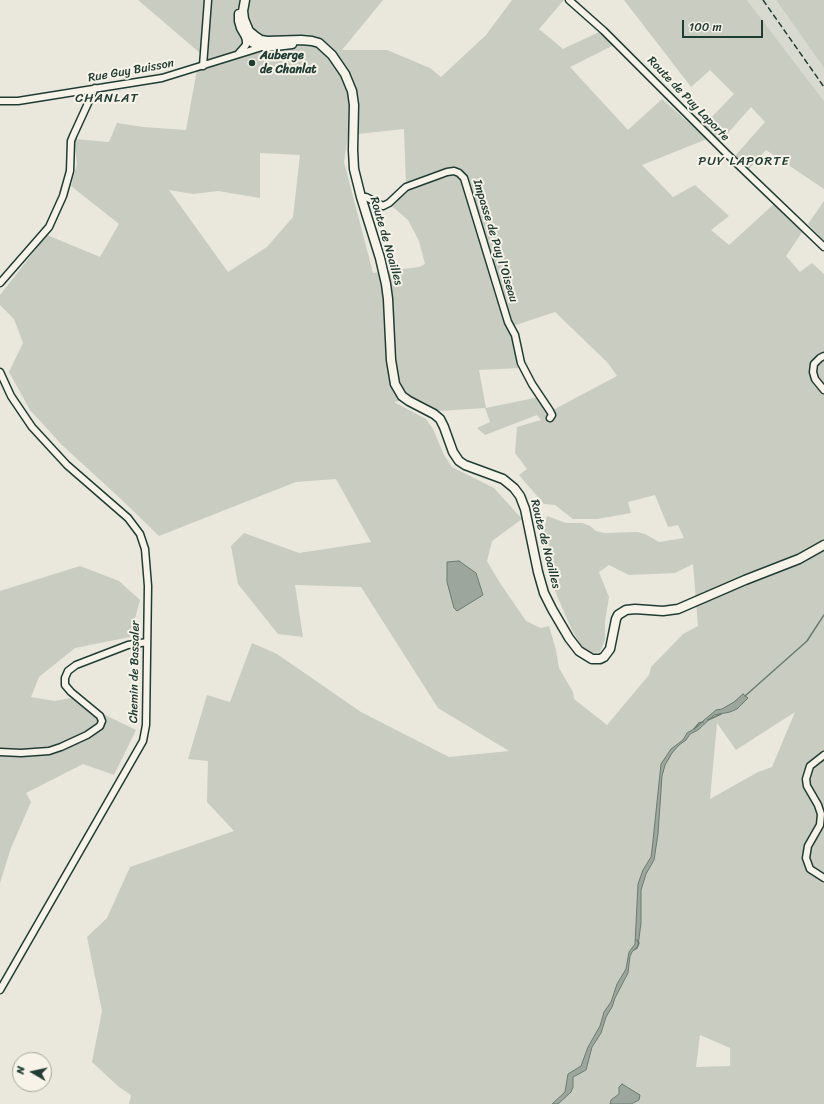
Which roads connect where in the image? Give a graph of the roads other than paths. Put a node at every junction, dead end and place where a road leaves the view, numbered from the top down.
1 (208, 0) edge
2 (244, 0) edge
3 (569, 0) edge
4 (254, 44) junction
5 (326, 48) junction
6 (203, 66) junction
7 (95, 88) junction
8 (0, 101) edge
9 (361, 198) junction
10 (824, 247) edge
11 (0, 283) edge
12 (824, 356) edge
13 (0, 372) edge
14 (824, 390) edge
15 (550, 418) dead end
16 (824, 545) edge
17 (147, 642) junction
18 (0, 752) edge
19 (824, 755) edge
20 (824, 878) edge
21 (0, 990) edge

1 - 6 street
2 - 4 main road
2 - 4 main road
3 - 10 street, Route de Puy Laporte
4 - 5 main road
4 - 5 main road, Route de Noailles
4 - 6 street, Rue Guy Buisson
5 - 9 main road, Route de Noailles
6 - 7 street, Rue Guy Buisson
7 - 8 street, Rue Guy Buisson
7 - 11 street
9 - 15 street, Impasse de Puy l'Oiseau
9 - 16 main road, Route de Noailles
12 - 14 street
13 - 17 street, Chemin de Bassaler
17 - 18 street
17 - 21 street, Chemin de Bassaler
19 - 20 street

